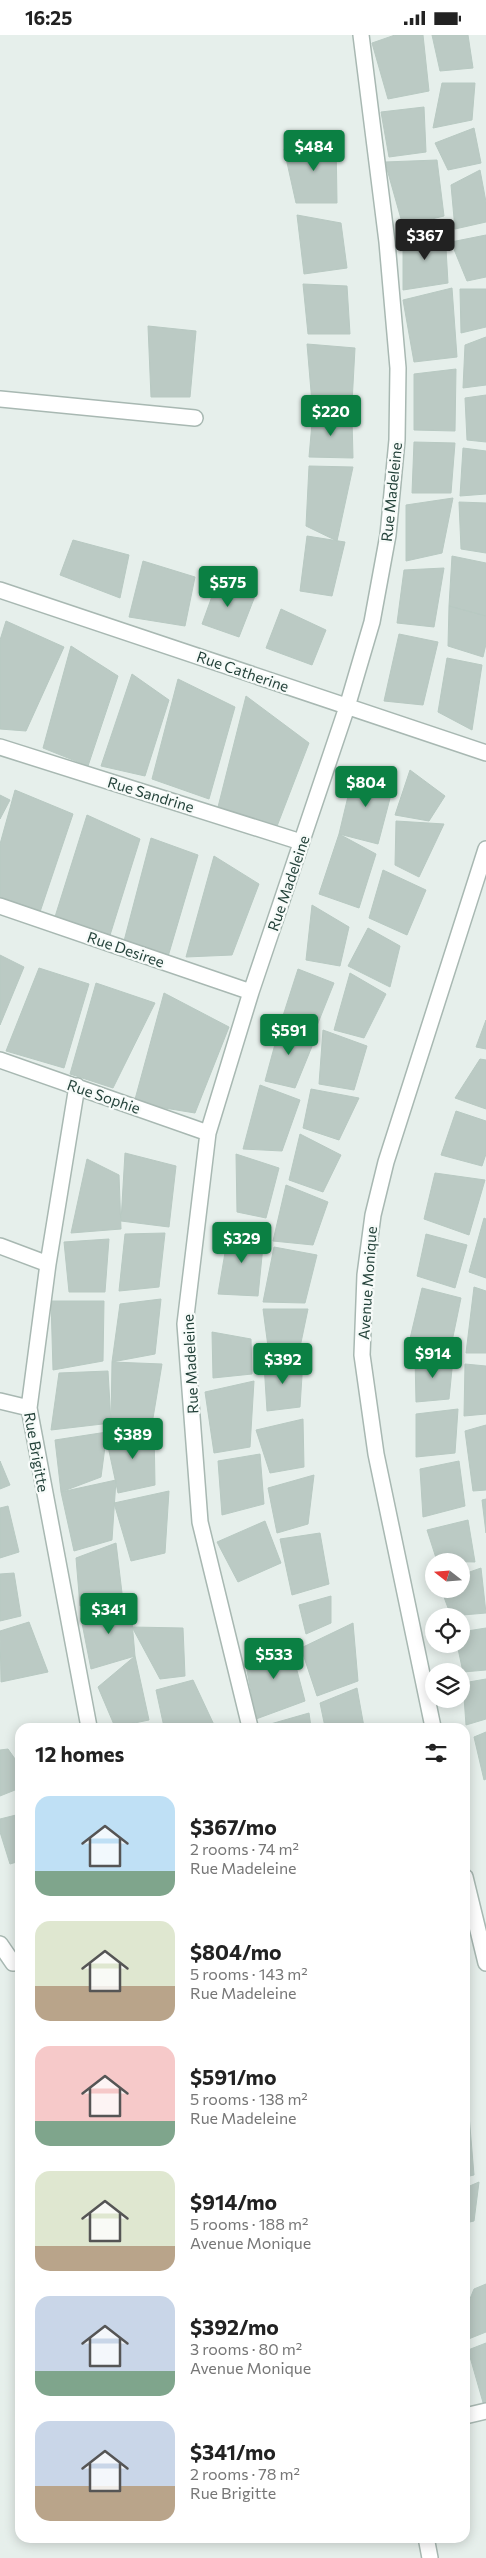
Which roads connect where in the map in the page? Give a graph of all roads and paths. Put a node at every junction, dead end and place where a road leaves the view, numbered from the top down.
1 (361, 35) edge
2 (0, 399) edge
3 (195, 418) dead end
4 (0, 590) edge
5 (347, 707) junction
6 (0, 747) edge
7 (486, 753) edge
8 (302, 842) junction
9 (486, 849) edge
10 (0, 906) edge
11 (251, 992) junction
12 (0, 1060) edge
13 (77, 1086) junction
14 (208, 1133) junction
15 (0, 1246) edge
16 (48, 1264) junction
17 (0, 1401) edge
18 (28, 1408) junction
19 (88, 1723) edge
20 (249, 1723) edge
21 (432, 1723) edge
22 (470, 1897) edge
23 (0, 1944) edge
24 (15, 1963) edge
25 (486, 1963) edge
26 (486, 2411) edge
27 (470, 2415) edge
28 (427, 2543) edge
29 (430, 2558) edge

1 - 5 street, Rue Madeleine
2 - 3 street
4 - 5 street, Rue Catherine
5 - 7 street, Rue Catherine
5 - 8 street, Rue Madeleine
6 - 8 street, Rue Sandrine
8 - 11 street, Rue Madeleine
9 - 21 street, Avenue Monique
10 - 11 street, Rue Desiree
11 - 14 street, Rue Madeleine
12 - 13 street, Rue Sophie
13 - 14 street, Rue Sophie
13 - 16 street, Rue Brigitte
14 - 20 street, Rue Madeleine
15 - 16 street
16 - 18 street, Rue Brigitte
17 - 18 street
18 - 19 street, Rue Brigitte
22 - 25 street
23 - 24 street
26 - 27 street
28 - 29 street

